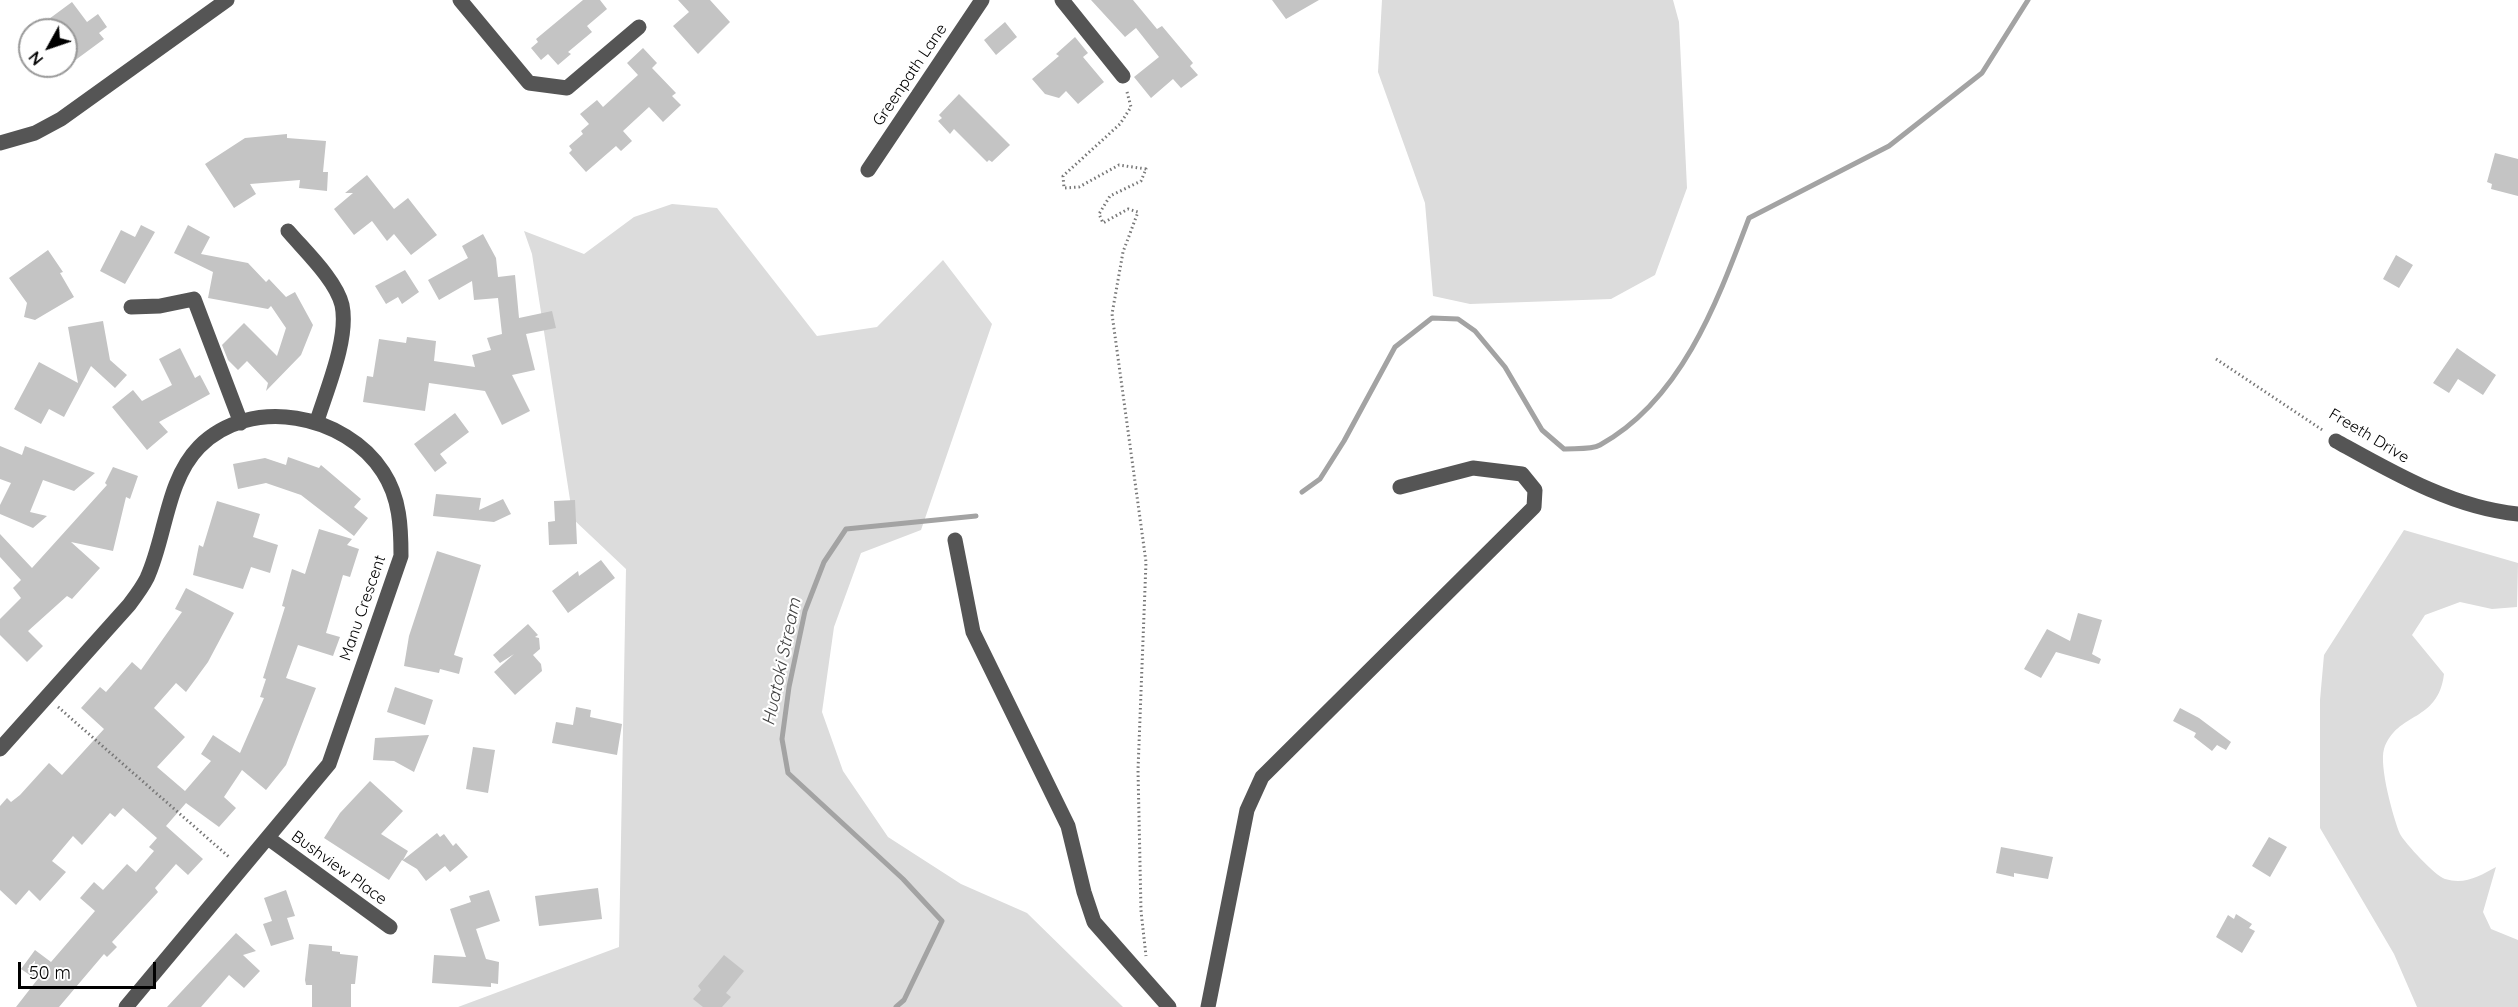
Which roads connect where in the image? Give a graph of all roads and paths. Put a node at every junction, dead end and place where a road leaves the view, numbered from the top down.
1 (227, 0) edge
2 (460, 0) edge
3 (982, 0) edge
4 (1062, 0) edge
5 (639, 27) dead end
6 (1123, 76) joint
7 (0, 144) edge
8 (868, 170) dead end
9 (288, 231) dead end
10 (131, 307) dead end
11 (2216, 359) dead end
12 (317, 421) junction
13 (241, 423) junction
14 (2336, 441) joint
15 (1400, 487) dead end
16 (2518, 514) edge
17 (955, 540) dead end
18 (47, 697) junction
19 (0, 749) edge
20 (268, 838) junction
21 (242, 868) junction
22 (390, 927) dead end
23 (1150, 986) junction
24 (126, 1007) edge
25 (1169, 1007) edge
26 (1208, 1007) edge

1 - 7 street
2 - 5 street
3 - 8 street, Greenpath Lane
4 - 6 street
6 - 23 path
9 - 12 street
10 - 13 street
11 - 14 path, Freeth Drive
12 - 13 street, Manu Crescent
12 - 20 street, Manu Crescent
13 - 18 street, Manu Crescent
14 - 16 street, Freeth Drive
15 - 26 street
17 - 23 street
18 - 19 street, Manu Crescent
18 - 21 path
20 - 21 street, Manu Crescent
20 - 22 street, Bushview Place
21 - 24 street, Manu Crescent
23 - 25 street

